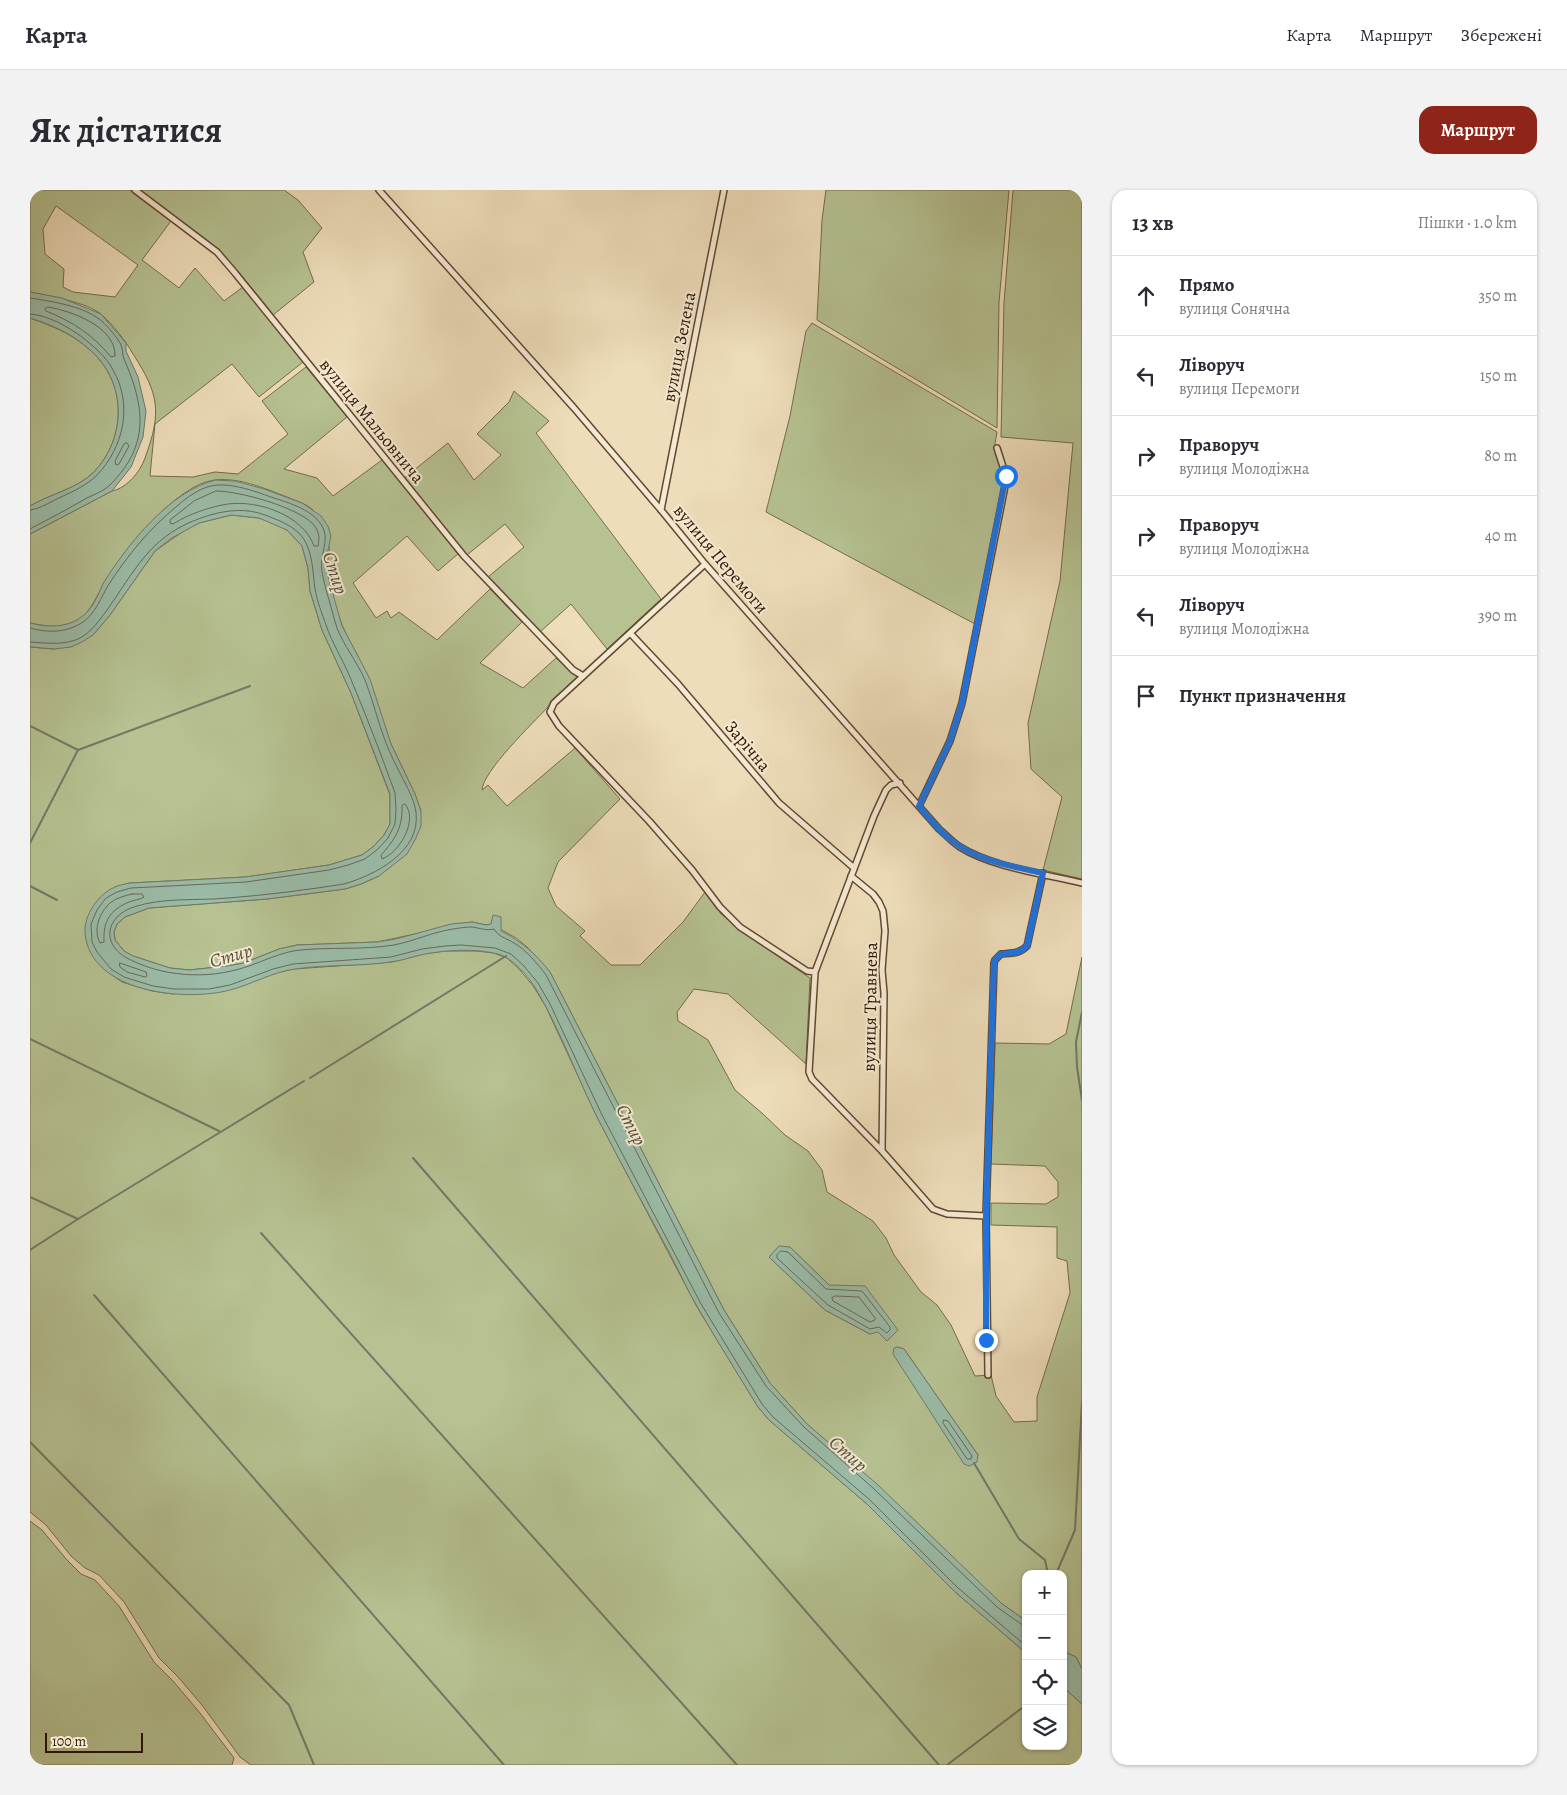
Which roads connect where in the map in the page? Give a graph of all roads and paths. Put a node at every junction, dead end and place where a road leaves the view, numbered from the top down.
1 (135, 190) edge
2 (379, 190) edge
3 (724, 190) edge
4 (997, 448) dead end
5 (662, 510) junction
6 (704, 564) junction
7 (630, 633) junction
8 (583, 676) junction
9 (900, 783) junction
10 (919, 806) junction
11 (854, 868) junction
12 (1043, 873) junction
13 (851, 876) junction
14 (1082, 882) edge
15 (815, 972) junction
16 (882, 1151) junction
17 (986, 1216) junction
18 (988, 1375) dead end

1 - 8 street, вулиця Мальовнича
2 - 5 street, вулиця Перемоги
3 - 5 street, вулиця Зелена
4 - 10 street
5 - 6 street, вулиця Перемоги
6 - 7 street
6 - 9 street, вулиця Перемоги
7 - 8 street
7 - 11 street, Зарічна
8 - 15 street
9 - 10 street, вулиця Перемоги
9 - 11 street
10 - 12 street, вулиця Перемоги
11 - 13 street
12 - 14 street, вулиця Перемоги
12 - 17 street
13 - 15 street
13 - 16 street, вулиця Травнева
15 - 16 street
16 - 17 street
17 - 18 street

